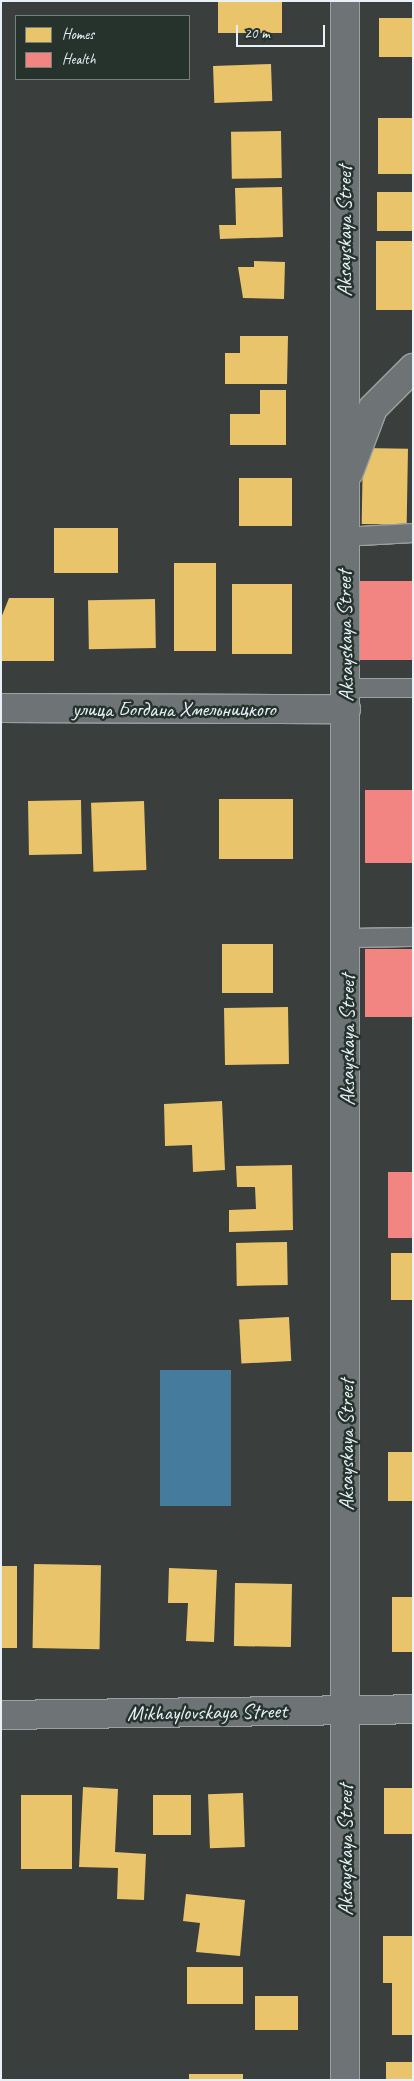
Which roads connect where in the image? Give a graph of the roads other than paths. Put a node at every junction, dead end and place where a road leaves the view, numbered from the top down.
1 (345, 1) edge
2 (413, 368) edge
3 (343, 487) junction
4 (413, 532) edge
5 (343, 537) junction
6 (413, 688) edge
7 (346, 698) junction
8 (1, 708) edge
9 (413, 937) edge
10 (347, 938) junction
11 (345, 1709) junction
12 (413, 1709) edge
13 (1, 1715) edge
14 (345, 2080) edge

1 - 3 street, Aksayskaya Street
2 - 3 street
3 - 5 street, Aksayskaya Street
4 - 5 lane
5 - 7 street, Aksayskaya Street
6 - 7 lane
7 - 8 street, улица Богдана Хмельницкого
7 - 10 street, Aksayskaya Street
9 - 10 lane
10 - 11 street, Aksayskaya Street
11 - 12 street, Mikhaylovskaya Street
11 - 13 street, Mikhaylovskaya Street
11 - 14 street, Aksayskaya Street

